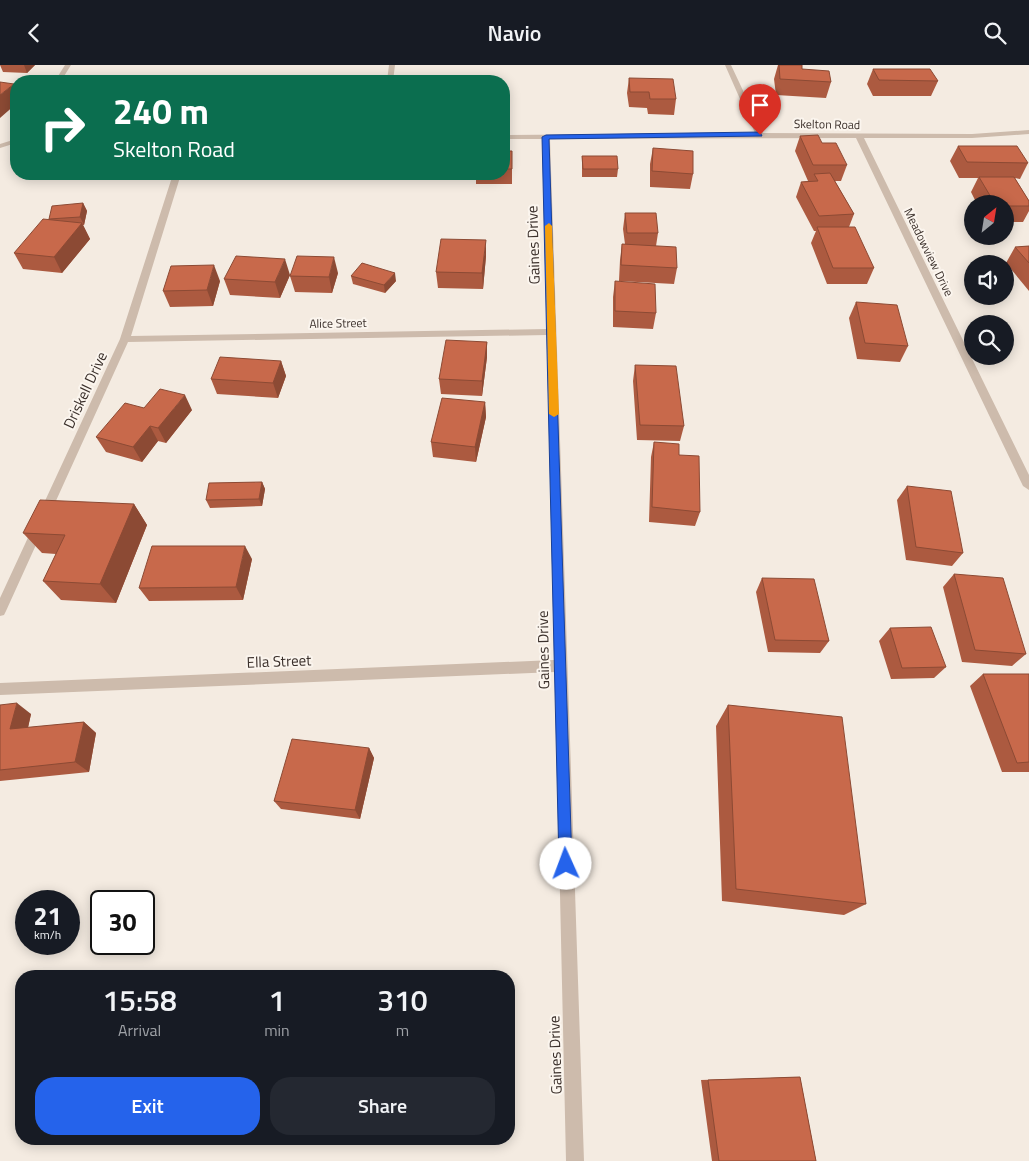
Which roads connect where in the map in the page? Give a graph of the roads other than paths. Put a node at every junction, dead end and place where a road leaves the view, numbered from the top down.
1 (728, 65) edge
2 (1029, 132) edge
3 (760, 135) junction
4 (859, 136) junction
5 (510, 137) edge
6 (546, 137) junction
7 (175, 180) edge
8 (552, 332) junction
9 (125, 339) junction
10 (1029, 486) edge
11 (0, 611) edge
12 (560, 666) junction
13 (0, 689) edge
14 (575, 1161) edge

1 - 3 street
2 - 4 street, Skelton Road
3 - 4 street, Skelton Road
3 - 6 street, Skelton Road
4 - 10 street, Meadowview Drive
5 - 6 street, Skelton Road
6 - 8 street, Gaines Drive
7 - 9 street, Driskell Drive
8 - 9 street, Alice Street
8 - 12 street, Gaines Drive
9 - 11 street, Driskell Drive
12 - 13 street, Ella Street
12 - 14 street, Gaines Drive

